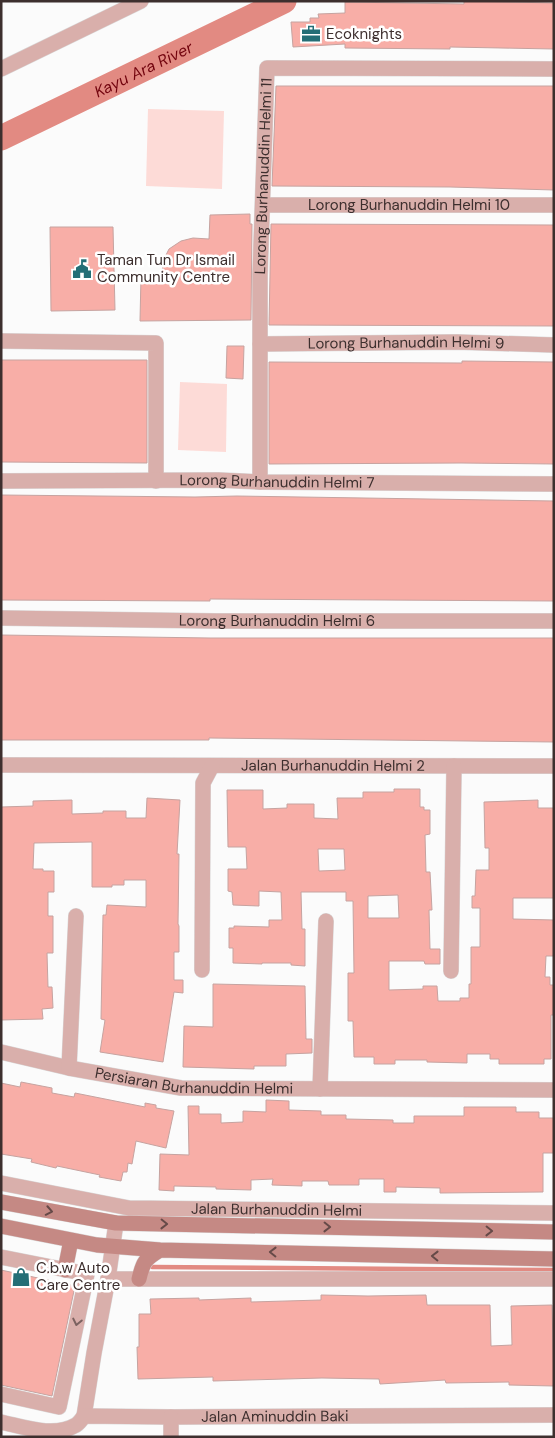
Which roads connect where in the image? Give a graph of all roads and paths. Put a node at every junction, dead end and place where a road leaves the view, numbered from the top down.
1 (141, 1) edge
2 (554, 69) edge
3 (1, 70) edge
4 (264, 205) junction
5 (554, 205) edge
6 (1, 341) edge
7 (260, 344) junction
8 (554, 345) edge
9 (156, 481) junction
10 (1, 482) edge
11 (260, 482) junction
12 (554, 484) edge
13 (1, 618) edge
14 (554, 621) edge
15 (1, 765) edge
16 (212, 766) junction
17 (454, 766) junction
18 (554, 766) edge
19 (76, 916) dead end
20 (326, 920) dead end
21 (202, 970) dead end
22 (450, 971) dead end
23 (1, 1052) edge
24 (69, 1068) junction
25 (320, 1089) junction
26 (554, 1090) edge
27 (1, 1183) edge
28 (1, 1202) edge
29 (554, 1214) edge
30 (116, 1223) junction
31 (1, 1226) edge
32 (554, 1232) edge
33 (71, 1240) junction
34 (112, 1247) junction
35 (160, 1250) junction
36 (1, 1257) edge
37 (554, 1259) edge
38 (65, 1270) junction
39 (108, 1279) junction
40 (138, 1279) junction
41 (554, 1279) edge
42 (71, 1349) junction
43 (94, 1353) junction
44 (1, 1394) edge
45 (554, 1415) edge
46 (84, 1416) junction
47 (171, 1417) junction
48 (1, 1422) edge
49 (171, 1437) edge

1 - 3 street
2 - 4 street, Lorong Burhanuddin Helmi 11
4 - 5 street, Lorong Burhanuddin Helmi 10
4 - 7 street, Lorong Burhanuddin Helmi 11
6 - 9 street
7 - 8 street, Lorong Burhanuddin Helmi 9
7 - 11 street, Lorong Burhanuddin Helmi 11
9 - 10 street, Lorong Burhanuddin Helmi 7
9 - 11 street, Lorong Burhanuddin Helmi 7
11 - 12 street, Lorong Burhanuddin Helmi 7
13 - 14 street, Lorong Burhanuddin Helmi 6
15 - 16 street, Jalan Burhanuddin Helmi 2
16 - 17 street, Jalan Burhanuddin Helmi 2
16 - 21 street
17 - 18 street, Jalan Burhanuddin Helmi 2
17 - 22 street
19 - 24 street
20 - 25 street
23 - 24 street, Persiaran Burhanuddin Helmi
24 - 25 street, Persiaran Burhanuddin Helmi
25 - 26 street, Persiaran Burhanuddin Helmi
27 - 29 street, Jalan Burhanuddin Helmi
28 -> 30 main road, Jalan Burhanuddin Helmi
30 -> 32 main road, Jalan Burhanuddin Helmi
30 - 34 street
31 - 33 main road
33 - 34 main road
33 - 38 main road
34 - 35 main road
34 - 39 street
37 -> 35 main road
35 - 40 main road
36 - 38 street
38 -> 42 street
39 - 40 street
39 - 43 street
40 - 41 street
42 - 43 street
42 - 44 street
43 - 46 street
45 - 47 street, Jalan Aminuddin Baki
46 - 47 street, Jalan Aminuddin Baki
46 - 48 street
47 - 49 street

